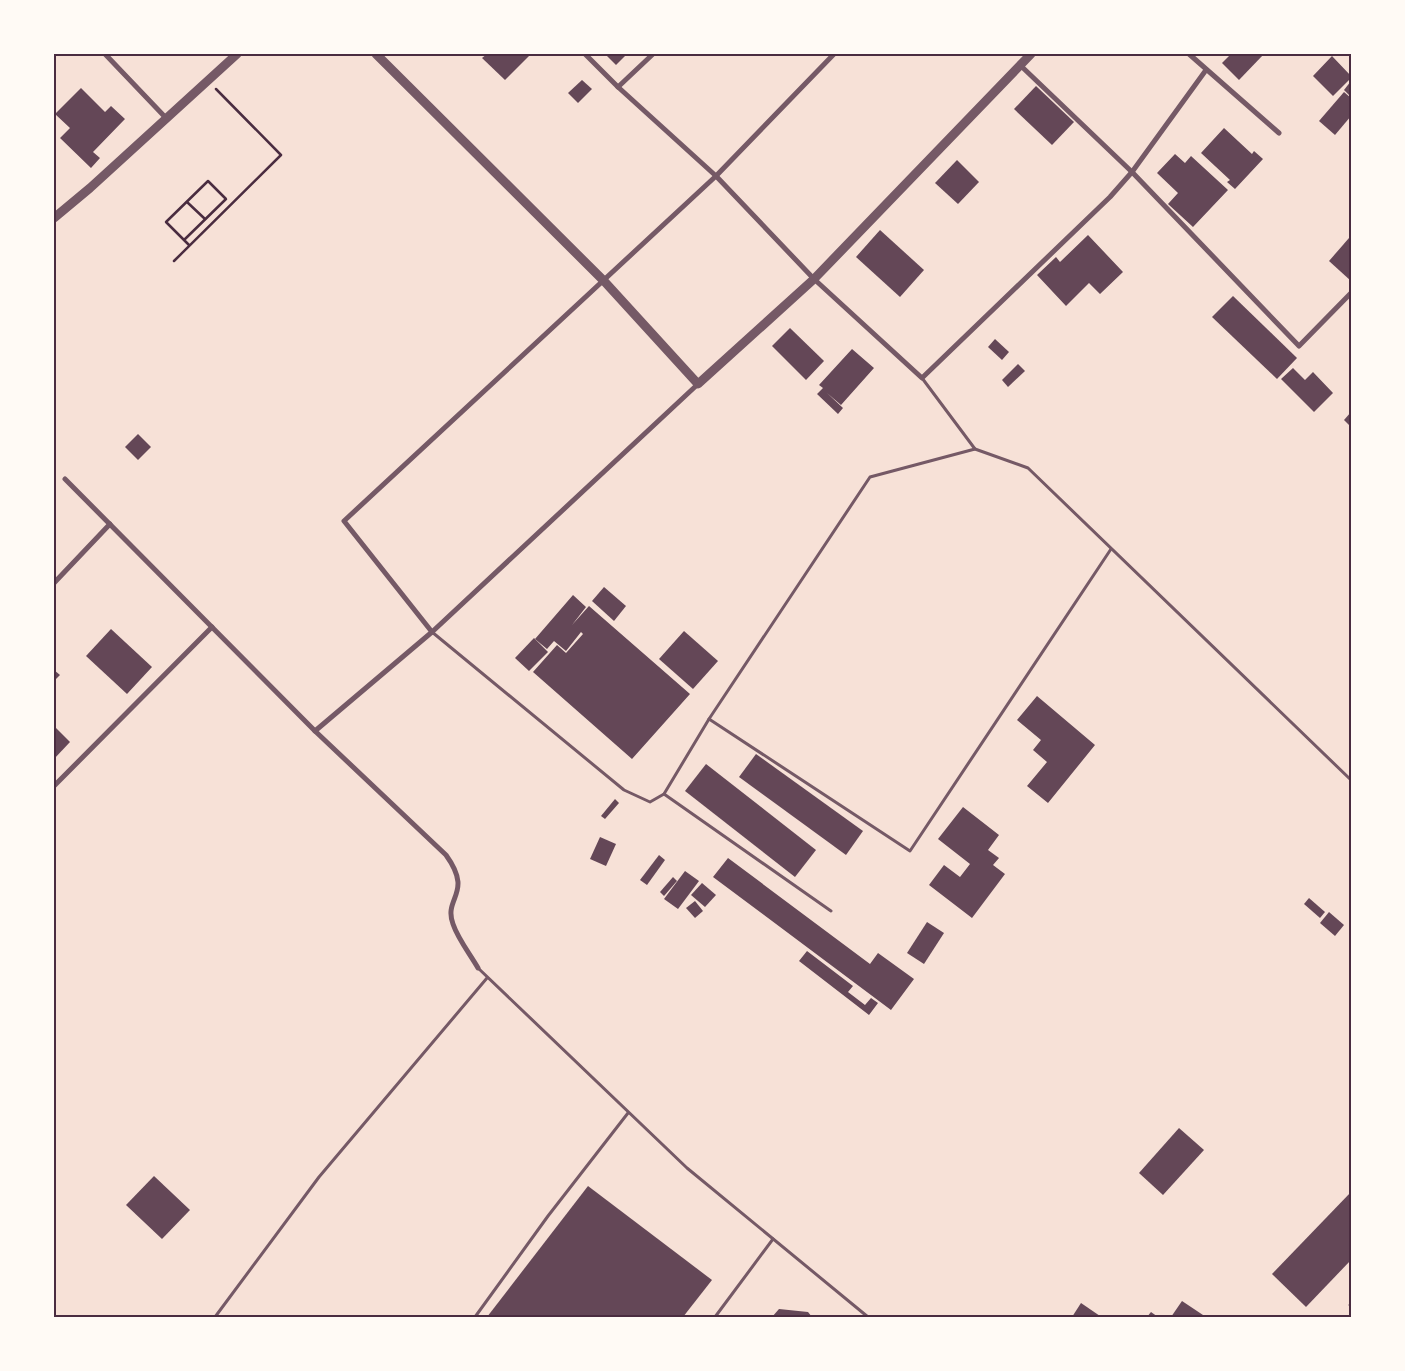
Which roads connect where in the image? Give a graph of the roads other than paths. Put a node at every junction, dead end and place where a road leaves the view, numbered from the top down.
1 (105, 54) edge
2 (237, 54) edge
3 (376, 54) edge
4 (585, 54) edge
5 (653, 54) edge
6 (834, 54) edge
7 (1031, 54) edge
8 (1189, 54) edge
9 (1020, 65) junction
10 (1206, 70) junction
11 (618, 87) junction
12 (166, 118) junction
13 (1279, 133) dead end
14 (1132, 172) junction
15 (716, 176) junction
16 (54, 218) edge
17 (814, 279) junction
18 (604, 281) junction
19 (1351, 293) edge
20 (922, 378) junction
21 (698, 384) junction
22 (975, 449) junction
23 (65, 479) dead end
24 (110, 524) junction
25 (1111, 549) junction
26 (54, 583) edge
27 (212, 627) junction
28 (432, 632) junction
29 (709, 719) junction
30 (315, 731) junction
31 (1351, 780) edge
32 (54, 786) edge
33 (664, 794) junction
34 (831, 911) dead end
35 (478, 968) joint
36 (487, 978) junction
37 (628, 1113) junction
38 (773, 1239) junction
39 (215, 1317) edge
40 (475, 1317) edge
41 (715, 1317) edge
42 (868, 1317) edge

1 - 12 street
2 - 12 street
3 - 18 street
4 - 11 street
5 - 11 street
6 - 15 street
7 - 9 street
8 - 10 street
9 - 14 street
9 - 17 street
10 - 13 street
10 - 14 street
11 - 15 street
12 - 16 street
14 - 19 street
14 - 20 street
15 - 17 street
15 - 18 street
17 - 20 street
17 - 21 street
18 - 21 street
18 - 28 street
20 - 22 lane
21 - 28 street
22 - 25 lane
22 - 29 lane
23 - 24 street
24 - 26 street
24 - 27 street
25 - 29 lane
25 - 31 lane
27 - 30 street
27 - 32 street
28 - 30 street
28 - 33 lane
29 - 33 lane
30 - 35 street
33 - 34 lane
35 - 36 lane
36 - 37 lane
36 - 39 lane
37 - 38 lane
37 - 40 lane
38 - 41 lane
38 - 42 lane

